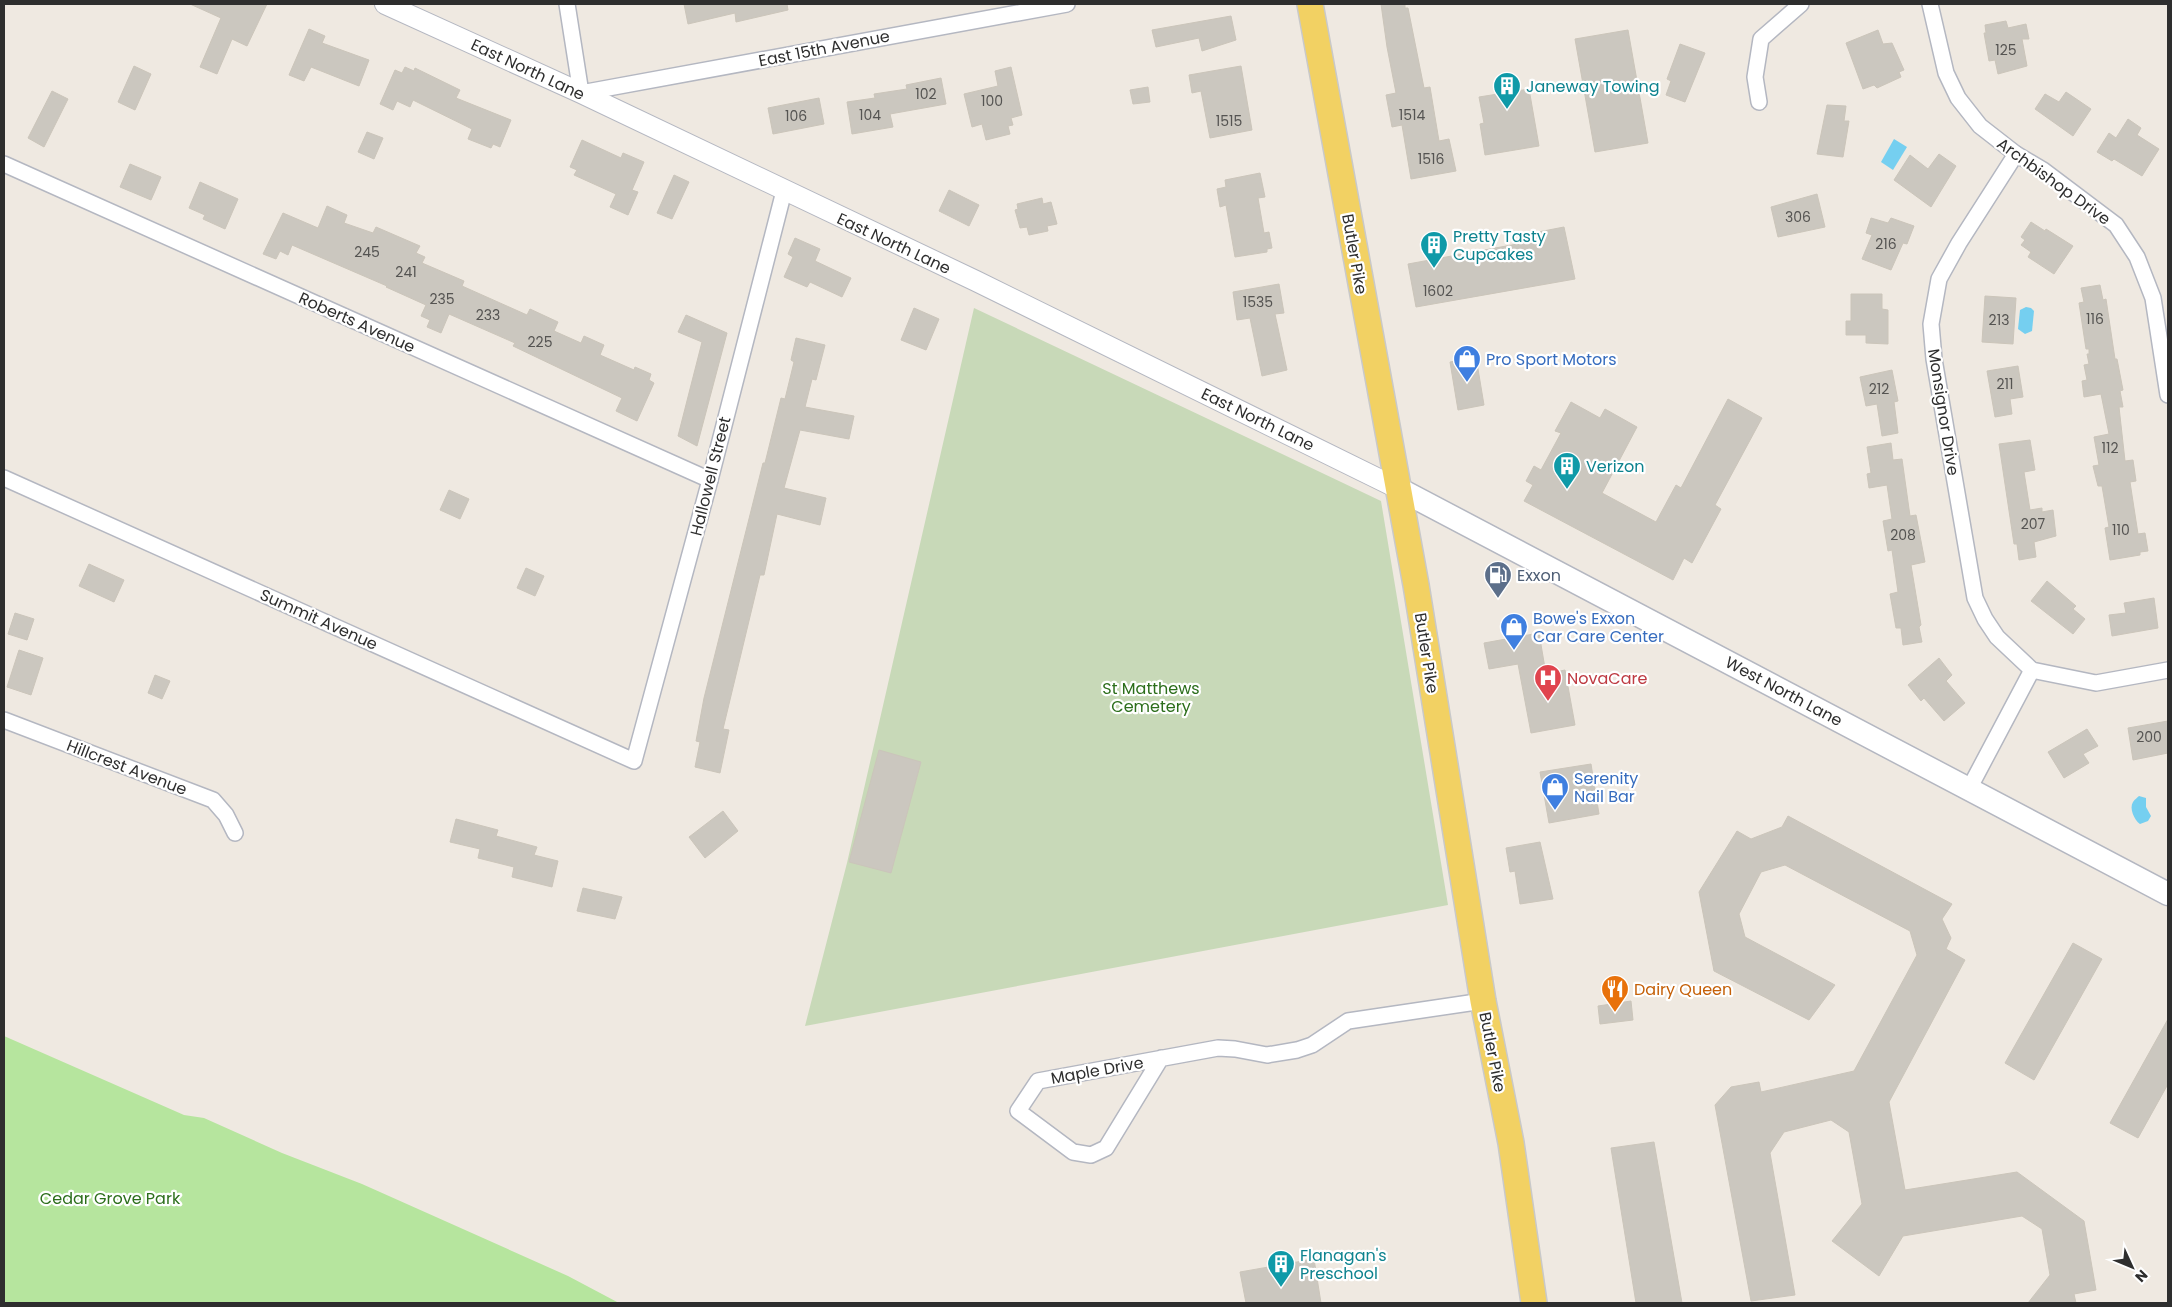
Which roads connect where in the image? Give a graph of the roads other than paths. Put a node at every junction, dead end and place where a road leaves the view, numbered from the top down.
1 (385, 4) edge
2 (566, 4) edge
3 (1067, 4) edge
4 (1310, 4) edge
5 (1801, 4) edge
6 (1930, 4) edge
7 (1040, 6) edge
8 (581, 93) junction
9 (1759, 102) dead end
10 (2016, 154) junction
11 (4, 164) edge
12 (784, 191) junction
13 (2168, 395) edge
14 (4, 478) edge
15 (710, 480) junction
16 (1399, 489) junction
17 (2032, 670) junction
18 (2168, 670) edge
19 (4, 720) edge
20 (634, 761) joint
21 (1969, 789) junction
22 (235, 833) dead end
23 (2168, 894) edge
24 (1483, 1001) junction
25 (1160, 1058) junction
26 (1534, 1303) edge

1 - 8 street, East North Lane
2 - 8 street
3 - 7 street, East 15th Avenue
4 - 16 main road, Butler Pike
5 - 9 street
6 - 10 street, Archbishop Drive
7 - 8 street, East 15th Avenue
8 - 12 street, East North Lane
10 - 13 street, Archbishop Drive
10 - 17 street, Monsignor Drive
11 - 15 street, Roberts Avenue
12 - 15 street, Hallowell Street
12 - 16 street, East North Lane
14 - 20 street, Summit Avenue
15 - 20 street, Hallowell Street
16 - 21 main road, West North Lane
16 - 24 main road, Butler Pike
17 - 18 street
17 - 21 street
19 - 22 street, Hillcrest Avenue
21 - 23 main road, West North Lane
24 - 25 street, Maple Drive
24 - 26 main road, Butler Pike
25 - 25 street, Maple Drive

